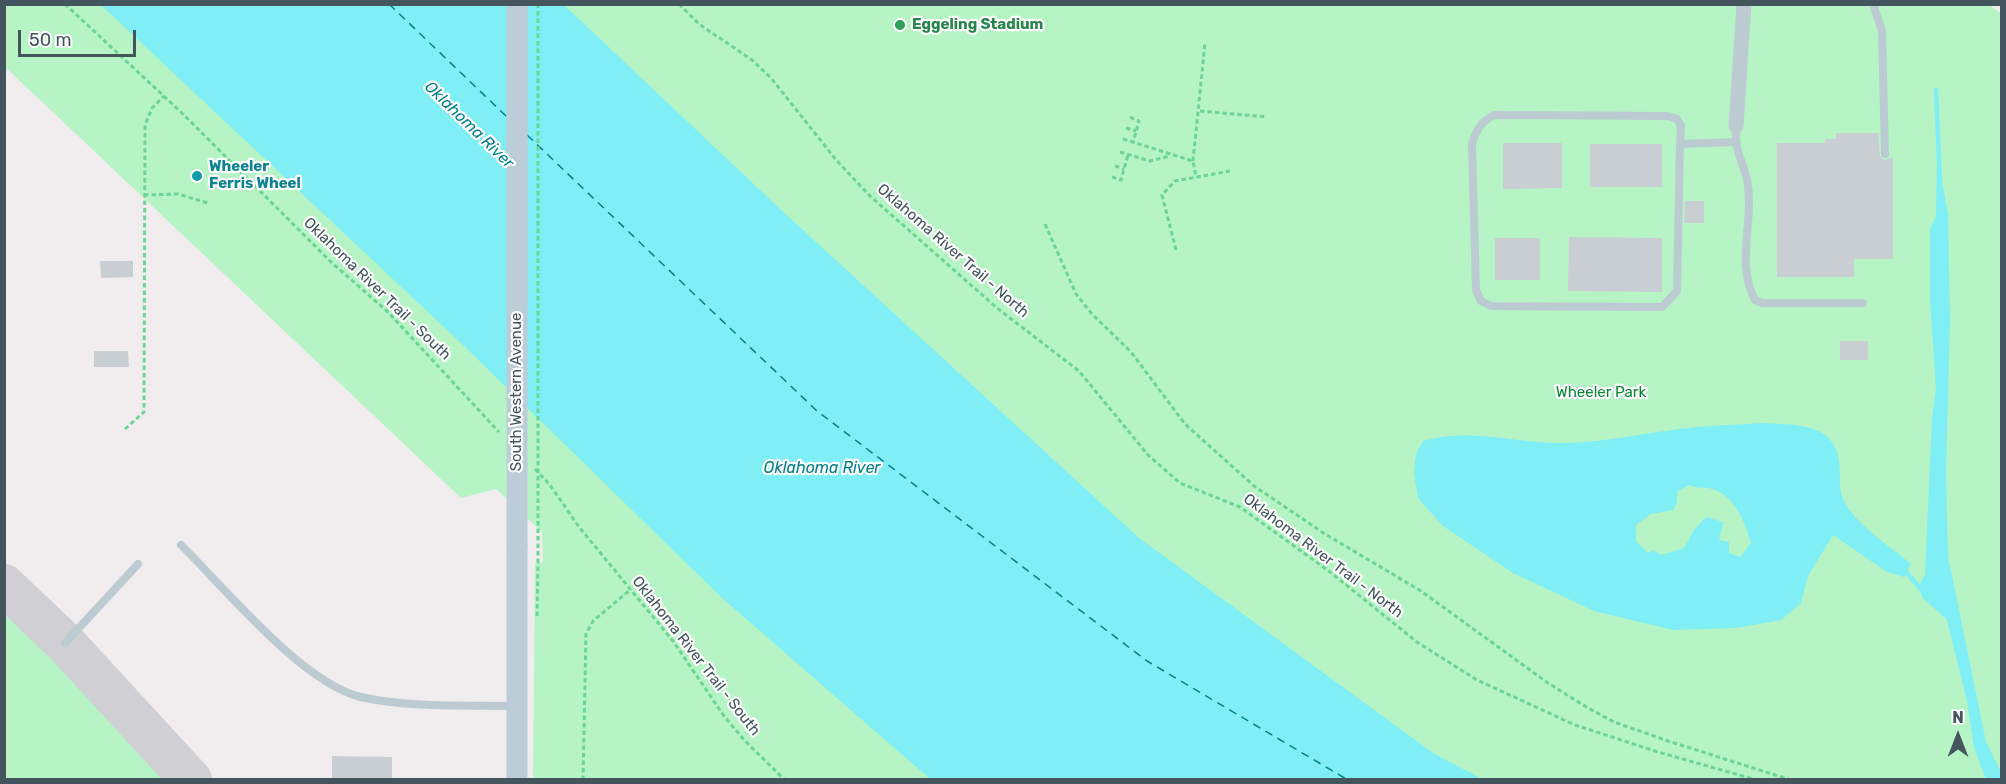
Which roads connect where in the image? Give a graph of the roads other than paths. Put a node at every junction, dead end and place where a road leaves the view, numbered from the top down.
1 (517, 4) edge
2 (1744, 4) edge
3 (1873, 4) edge
4 (1736, 126) joint
5 (1735, 142) junction
6 (1680, 144) junction
7 (1885, 153) dead end
8 (1863, 303) dead end
9 (181, 545) dead end
10 (138, 564) dead end
11 (65, 643) dead end
12 (517, 706) junction
13 (517, 780) edge

1 - 12 main road, South Western Avenue, bridge
2 - 4 street
3 - 7 lane
4 - 5 lane
5 - 6 lane
5 - 8 lane
6 - 6 lane
9 - 12 lane
10 - 11 lane
12 - 13 main road, South Western Avenue

